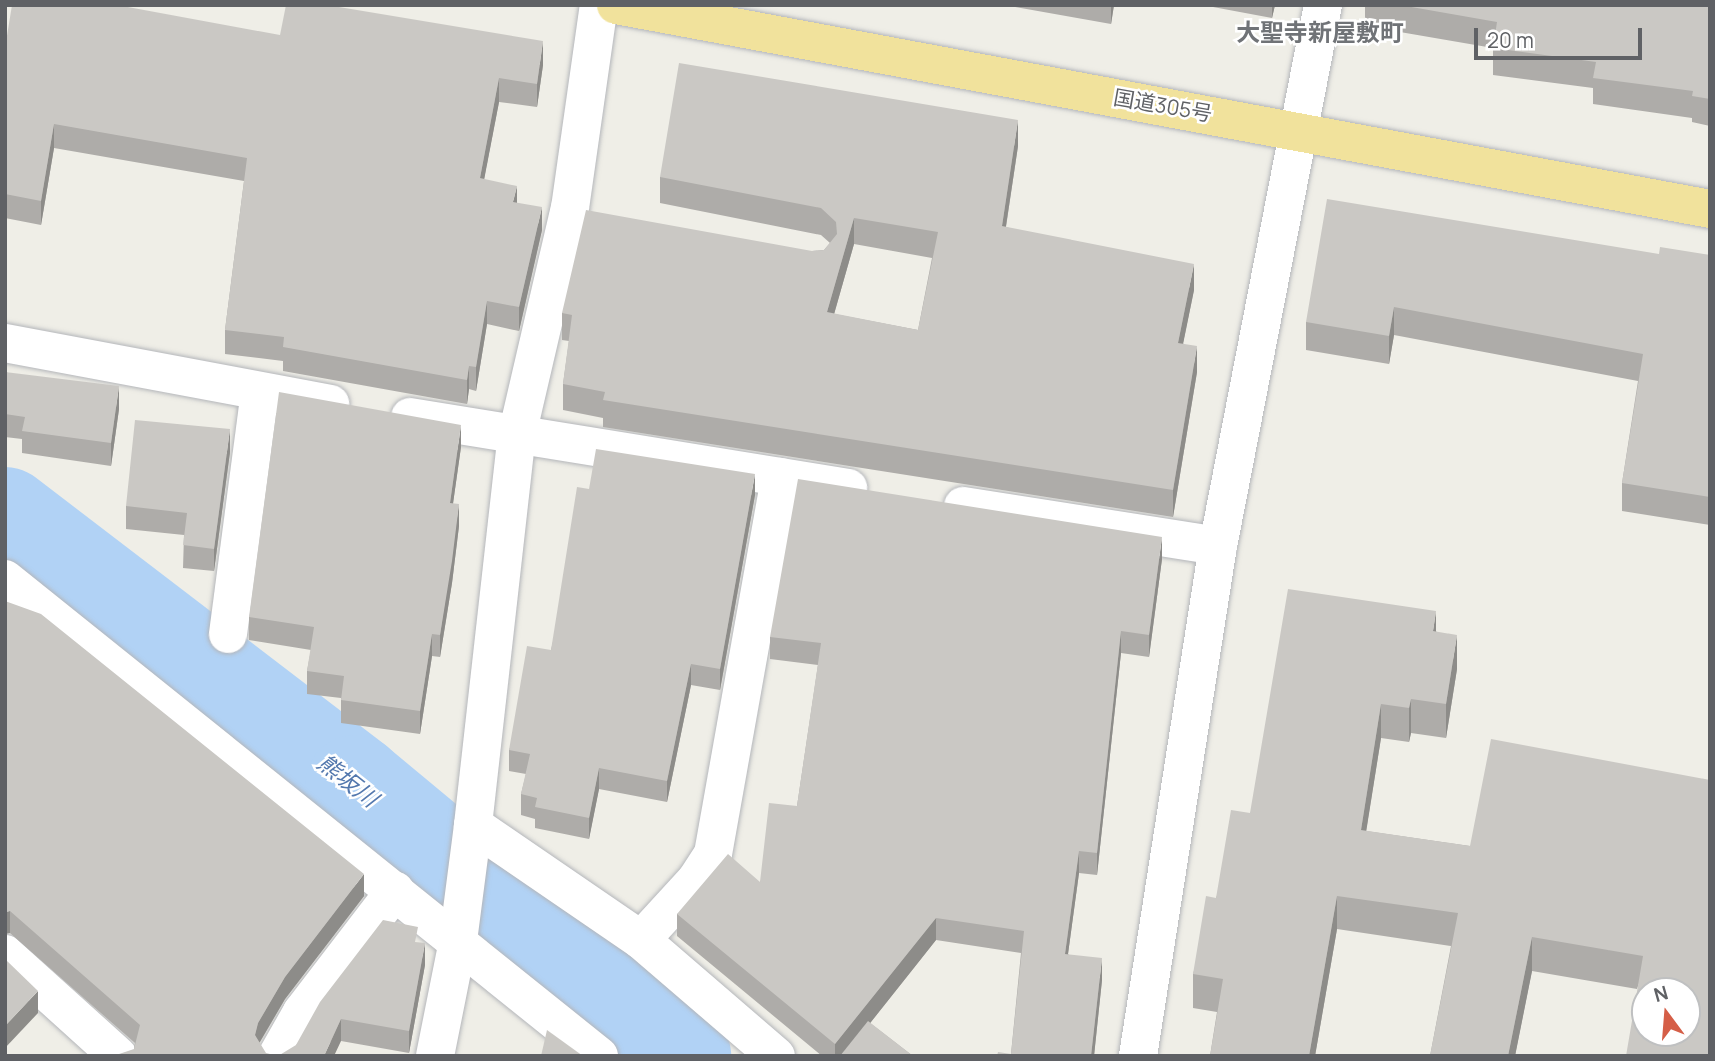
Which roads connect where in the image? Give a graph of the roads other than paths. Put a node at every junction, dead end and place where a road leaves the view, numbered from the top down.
1 (599, 5) edge
2 (616, 5) edge
3 (1323, 5) edge
4 (1301, 130) junction
5 (570, 208) junction
6 (1710, 209) edge
7 (611, 216) edge
8 (5, 343) edge
9 (260, 392) junction
10 (517, 435) junction
11 (780, 477) junction
12 (889, 494) edge
13 (930, 500) edge
14 (1218, 545) junction
15 (5, 579) edge
16 (228, 634) dead end
17 (473, 825) junction
18 (395, 891) junction
19 (459, 926) junction
20 (641, 940) junction
21 (5, 954) edge
22 (118, 1056) edge
23 (277, 1056) edge
24 (435, 1056) edge
25 (600, 1056) edge
26 (776, 1056) edge
27 (1138, 1056) edge

1 - 5 street
2 - 4 highway, 国道305号
3 - 4 street
4 - 6 highway, 国道305号
4 - 14 street
5 - 7 street
5 - 10 street
8 - 9 street
9 - 10 street
9 - 16 street
10 - 11 street
10 - 17 street
11 - 12 street
11 - 20 street
13 - 14 street
14 - 27 street
15 - 18 street
17 - 19 street
17 - 20 street
18 - 19 street
18 - 23 street
19 - 24 street
19 - 25 street
20 - 26 street
21 - 22 street

